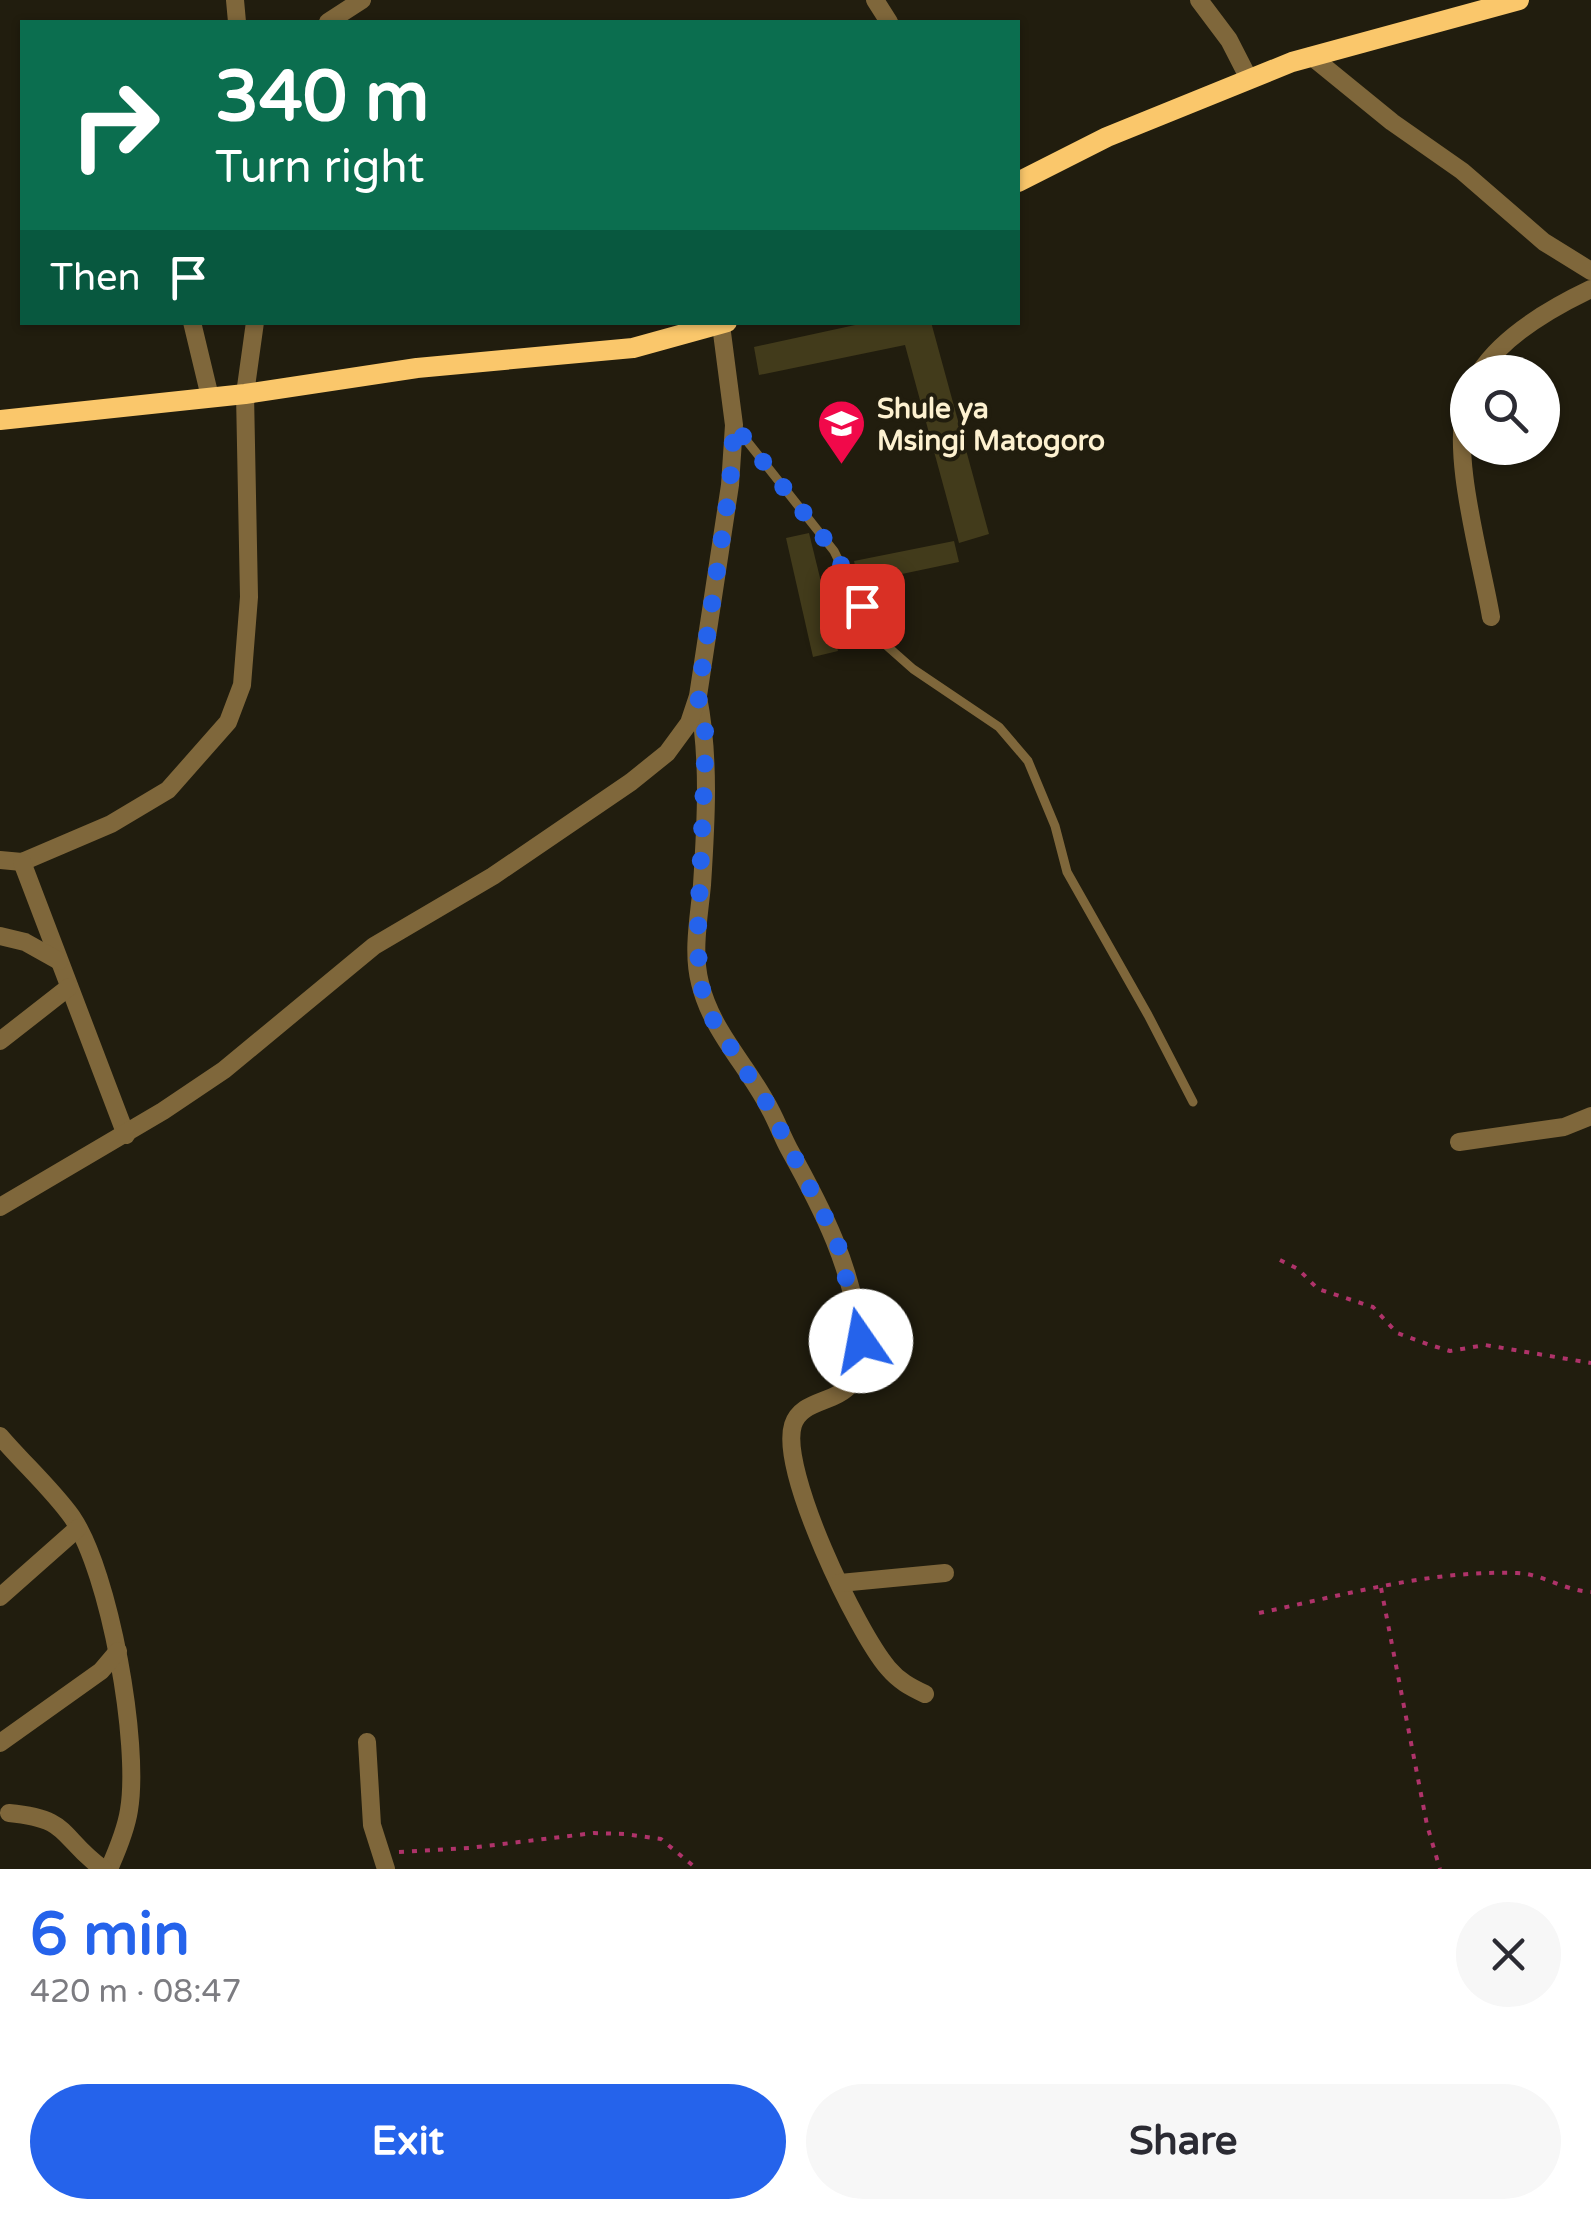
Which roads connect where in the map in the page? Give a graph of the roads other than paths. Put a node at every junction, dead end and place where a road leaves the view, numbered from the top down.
1 (362, 0) edge
2 (1519, 0) edge
3 (1210, 3) edge
4 (331, 20) edge
5 (1311, 56) junction
6 (1250, 79) junction
7 (1020, 181) edge
8 (1591, 271) edge
9 (1591, 289) edge
10 (193, 325) edge
11 (255, 325) edge
12 (720, 325) edge
13 (724, 325) edge
14 (1493, 355) edge
15 (245, 394) junction
16 (210, 398) junction
17 (0, 420) edge
18 (734, 425) junction
19 (1465, 465) edge
20 (1491, 617) dead end
21 (698, 696) junction
22 (0, 860) edge
23 (22, 862) junction
24 (0, 936) edge
25 (59, 961) junction
26 (69, 988) junction
27 (0, 1040) edge
28 (1193, 1102) dead end
29 (1591, 1116) edge
30 (126, 1135) junction
31 (1459, 1142) dead end
32 (0, 1207) edge
33 (0, 1436) edge
34 (78, 1528) junction
35 (945, 1573) dead end
36 (840, 1583) junction
37 (0, 1597) edge
38 (118, 1651) junction
39 (925, 1694) dead end
40 (368, 1742) dead end
41 (0, 1743) edge
42 (8, 1813) dead end
43 (383, 1861) edge
44 (106, 1869) edge

1 - 4 street
2 - 5 street
3 - 6 street
5 - 6 street
5 - 8 street
6 - 7 street
9 - 14 street
10 - 16 street
11 - 15 street
12 - 15 street
13 - 18 street
15 - 16 street
15 - 23 street
16 - 17 street
18 - 21 street
18 - 28 lane
19 - 20 street
21 - 30 street
21 - 36 street
22 - 23 street
23 - 25 street
24 - 25 street
25 - 26 street
26 - 27 street
26 - 30 street
29 - 31 street
30 - 32 street
33 - 34 street
34 - 37 street
34 - 38 street
35 - 36 street
36 - 39 street
38 - 41 street
38 - 44 street
40 - 43 street
42 - 44 street

